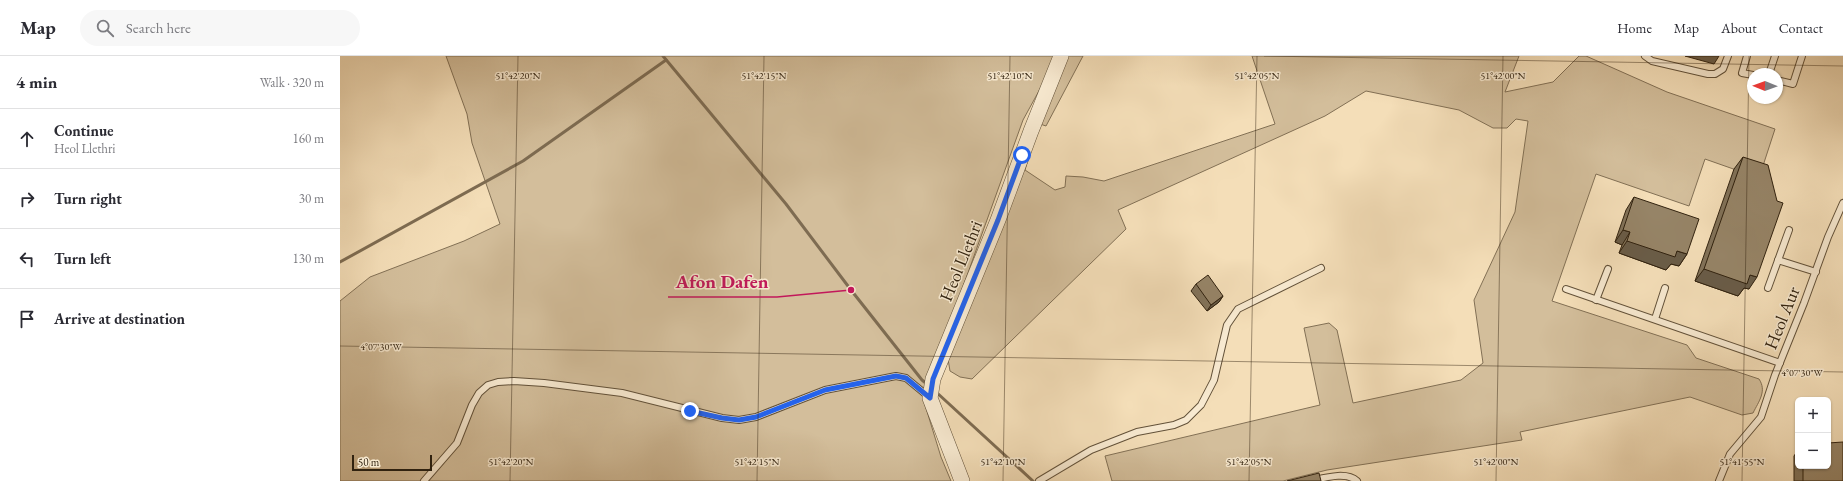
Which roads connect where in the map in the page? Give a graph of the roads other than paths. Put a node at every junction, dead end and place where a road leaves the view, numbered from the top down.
1 (1061, 56) edge
2 (1645, 56) edge
3 (1728, 56) edge
4 (1747, 56) edge
5 (1775, 56) edge
6 (1802, 56) edge
7 (1771, 68) edge
8 (1747, 74) edge
9 (1783, 82) edge
10 (1843, 203) edge
11 (1789, 230) dead end
12 (1778, 260) junction
13 (1321, 268) dead end
14 (1608, 269) dead end
15 (1816, 272) junction
16 (1665, 288) dead end
17 (1768, 288) dead end
18 (1566, 289) dead end
19 (1596, 300) junction
20 (1655, 319) junction
21 (1780, 363) junction
22 (930, 398) junction
23 (1040, 480) edge
24 (424, 481) edge
25 (962, 481) edge
26 (1310, 481) edge
27 (1357, 481) edge
28 (1718, 481) edge

1 - 22 street, Heol Llethri
2 - 3 lane
4 - 8 lane
5 - 7 lane
6 - 9 lane
10 - 15 lane, Heol Aur
11 - 12 lane
12 - 15 lane
12 - 17 lane
13 - 23 lane
14 - 19 lane
15 - 21 lane, Heol Aur
16 - 20 lane
18 - 19 lane
19 - 20 lane
20 - 21 lane
21 - 28 lane, Heol Aur
22 - 24 lane
22 - 25 street
26 - 27 lane

